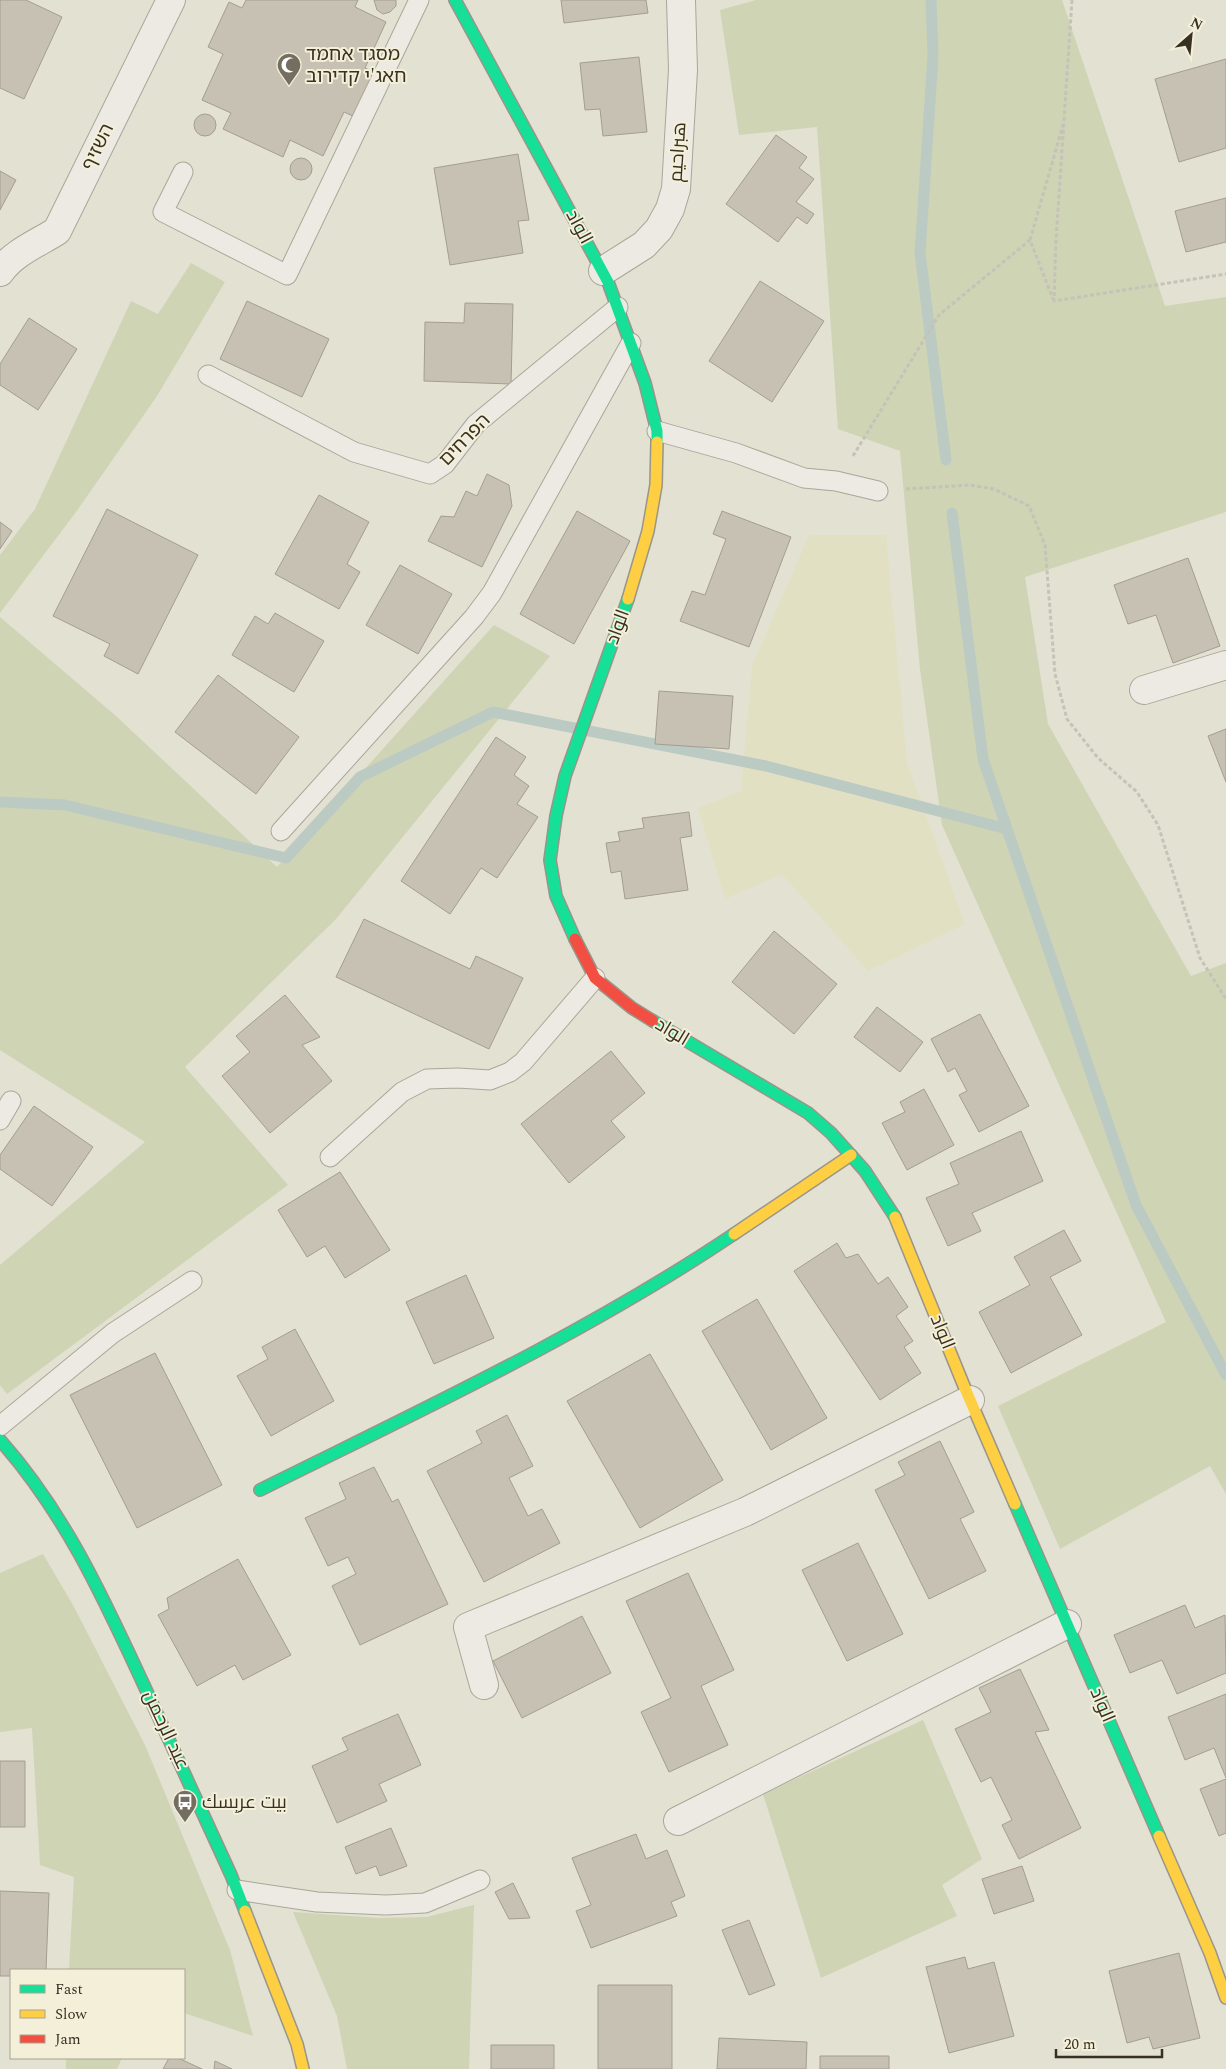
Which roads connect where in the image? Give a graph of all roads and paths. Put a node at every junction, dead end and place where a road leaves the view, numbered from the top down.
1 (171, 0) edge
2 (419, 0) edge
3 (455, 0) edge
4 (681, 0) edge
5 (1072, 0) edge
6 (1065, 117) junction
7 (184, 172) dead end
8 (1030, 240) junction
9 (603, 271) junction
10 (0, 272) edge
11 (1226, 274) edge
12 (1054, 301) junction
13 (618, 307) junction
14 (631, 343) junction
15 (208, 375) dead end
16 (657, 432) junction
17 (836, 481) junction
18 (878, 491) joint
19 (1226, 666) edge
20 (1144, 690) dead end
21 (281, 831) dead end
22 (595, 978) junction
23 (1226, 998) edge
24 (11, 1102) dead end
25 (0, 1120) edge
26 (851, 1155) junction
27 (330, 1157) dead end
28 (192, 1281) dead end
29 (970, 1400) junction
30 (0, 1426) edge
31 (0, 1440) edge
32 (260, 1490) dead end
33 (1067, 1624) junction
34 (484, 1685) dead end
35 (678, 1821) dead end
36 (480, 1880) dead end
37 (237, 1890) junction
38 (1226, 1998) edge
39 (303, 2069) edge

1 - 10 street, השזיף
2 - 7 lane
3 - 9 street, الواد
4 - 9 street, هبراحيم
5 - 6 path
6 - 8 path
6 - 12 path
8 - 12 path
8 - 17 path
9 - 13 street, الواد
11 - 12 path
13 - 14 street, الواد
13 - 15 lane, הפרחים
14 - 16 street, الواد
14 - 21 lane
16 - 17 lane
16 - 22 street, الواد
17 - 18 lane
18 - 23 path
19 - 20 street
22 - 26 street, الواد
22 - 27 lane
24 - 25 lane
26 - 29 street, الواد
26 - 32 street
28 - 30 lane
29 - 33 street, الواد
29 - 34 street
31 - 37 street, عبد الرحمن
33 - 35 street
33 - 38 street, الواد
36 - 37 lane
37 - 39 street, عبد الرحمن

